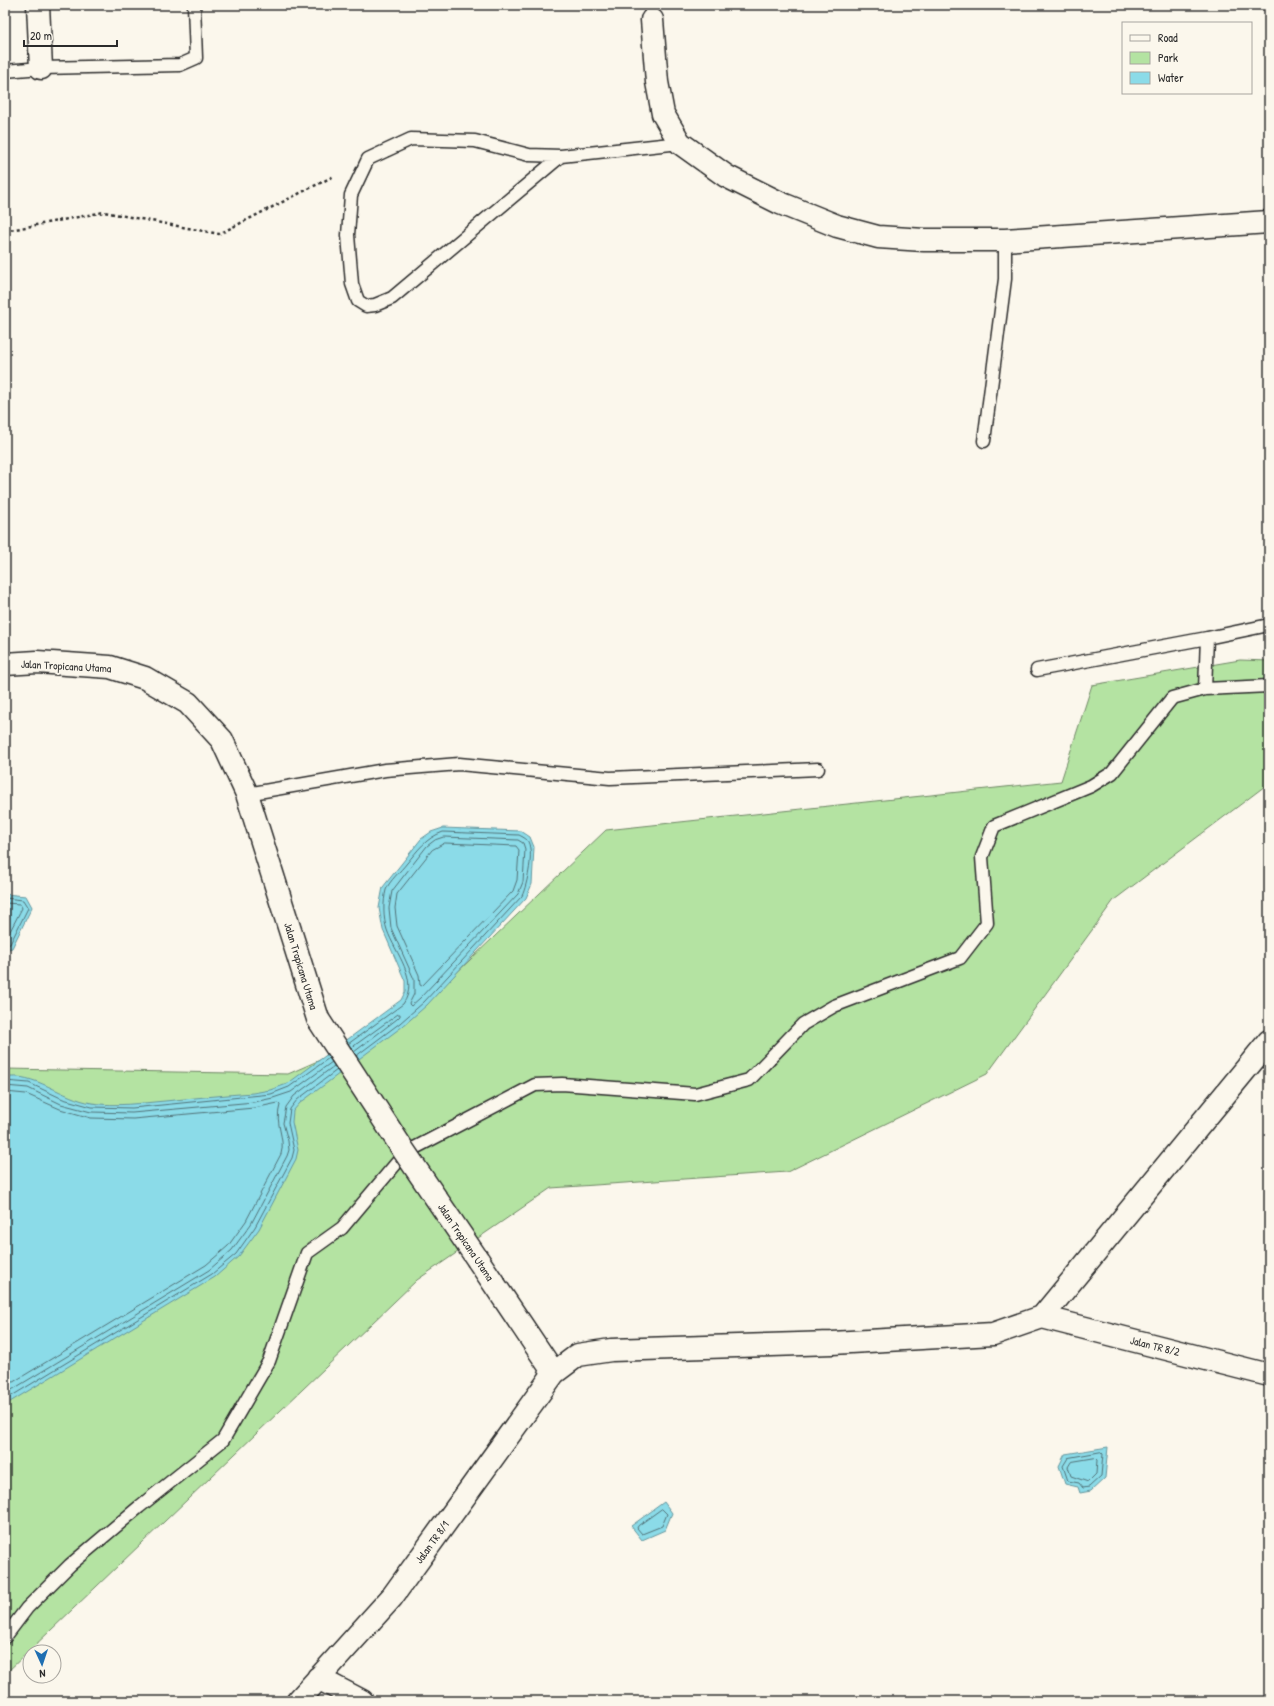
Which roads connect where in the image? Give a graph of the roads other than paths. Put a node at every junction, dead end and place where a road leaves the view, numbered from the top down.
1 (38, 5) edge
2 (194, 5) edge
3 (651, 12) edge
4 (41, 68) junction
5 (5, 71) edge
6 (680, 143) junction
7 (561, 156) junction
8 (1269, 222) edge
9 (1005, 240) junction
10 (984, 440) dead end
11 (1269, 625) edge
12 (1207, 638) junction
13 (5, 664) edge
14 (1037, 670) dead end
15 (1269, 686) edge
16 (1205, 689) junction
17 (818, 769) dead end
18 (247, 794) junction
19 (1269, 1040) edge
20 (1042, 1317) junction
21 (554, 1373) junction
22 (1269, 1375) edge
23 (5, 1637) edge
24 (318, 1678) junction
25 (298, 1701) edge
26 (362, 1701) edge

1 - 4 street
2 - 4 lane
3 - 6 street
4 - 5 lane
6 - 7 lane
6 - 9 street
7 - 7 lane
8 - 9 street
9 - 10 lane
11 - 12 lane
12 - 14 lane
12 - 16 lane
13 - 18 street, Jalan Tropicana Utama
15 - 16 lane
16 - 23 lane
17 - 18 lane
18 - 21 street, Jalan Tropicana Utama, bridge
19 - 20 street
20 - 21 street, Jalan TR 8/1
20 - 22 street, Jalan TR 8/2
21 - 24 street, Jalan TR 8/1
24 - 25 street, Jalan TR 8/1
24 - 26 street

